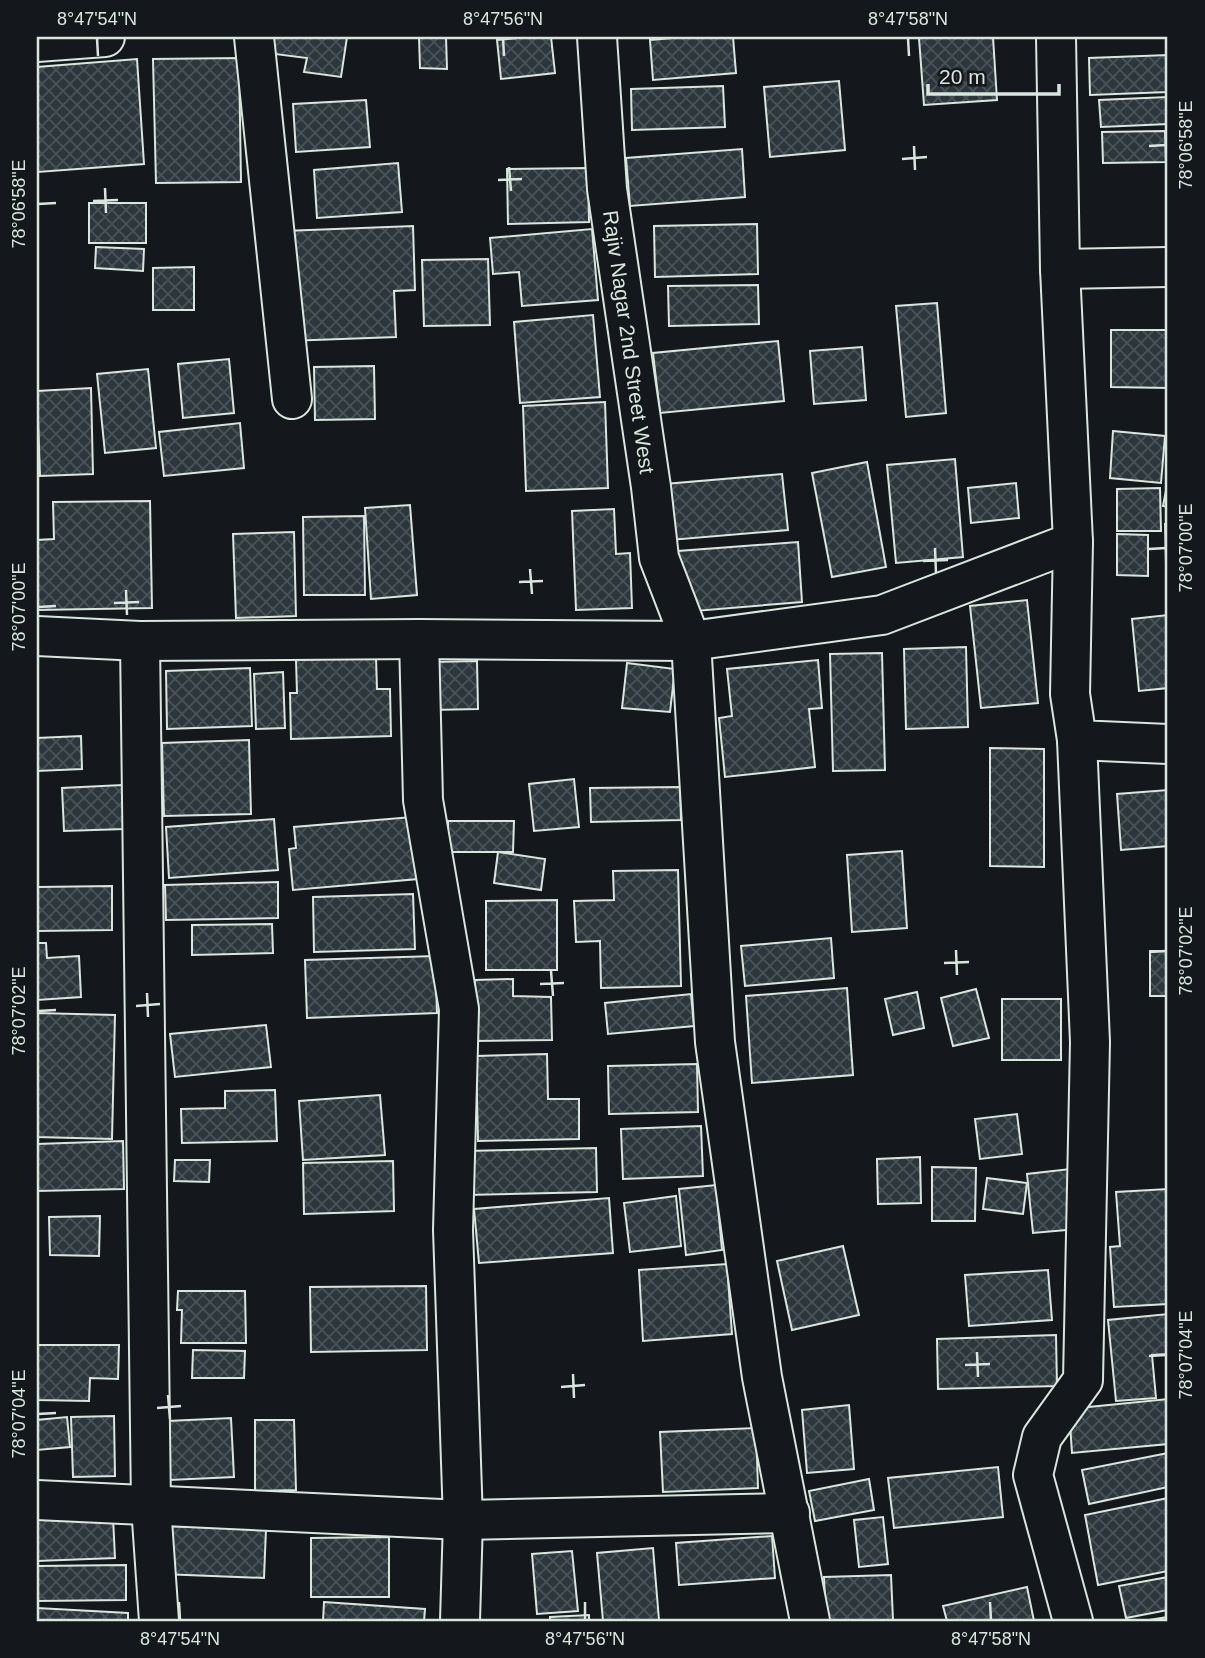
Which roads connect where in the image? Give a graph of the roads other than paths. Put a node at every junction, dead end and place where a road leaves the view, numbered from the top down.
1 (106, 37) edge
2 (254, 37) edge
3 (597, 37) edge
4 (1056, 37) edge
5 (37, 42) edge
6 (1168, 267) edge
7 (1060, 269) junction
8 (292, 399) dead end
9 (1073, 542) junction
10 (37, 636) edge
11 (419, 639) junction
12 (140, 641) junction
13 (691, 641) junction
14 (1077, 740) junction
15 (1168, 744) edge
16 (37, 1500) edge
17 (151, 1506) junction
18 (790, 1513) junction
19 (463, 1520) junction
20 (159, 1621) edge
21 (460, 1621) edge
22 (810, 1621) edge
23 (1073, 1621) edge

1 - 5 street
2 - 8 street
3 - 13 street, Rajiv Nagar 2nd Street West
4 - 7 street
6 - 7 street
7 - 9 street
9 - 13 street
9 - 14 street
10 - 12 street
11 - 12 street
11 - 13 street
11 - 19 street
12 - 17 street
13 - 18 street, Rajiv Nagar 2nd Street West
14 - 15 street
14 - 23 street
16 - 17 street
17 - 19 street
17 - 20 street
18 - 19 street
18 - 22 street, Rajiv Nagar 2nd Street West
19 - 21 street

